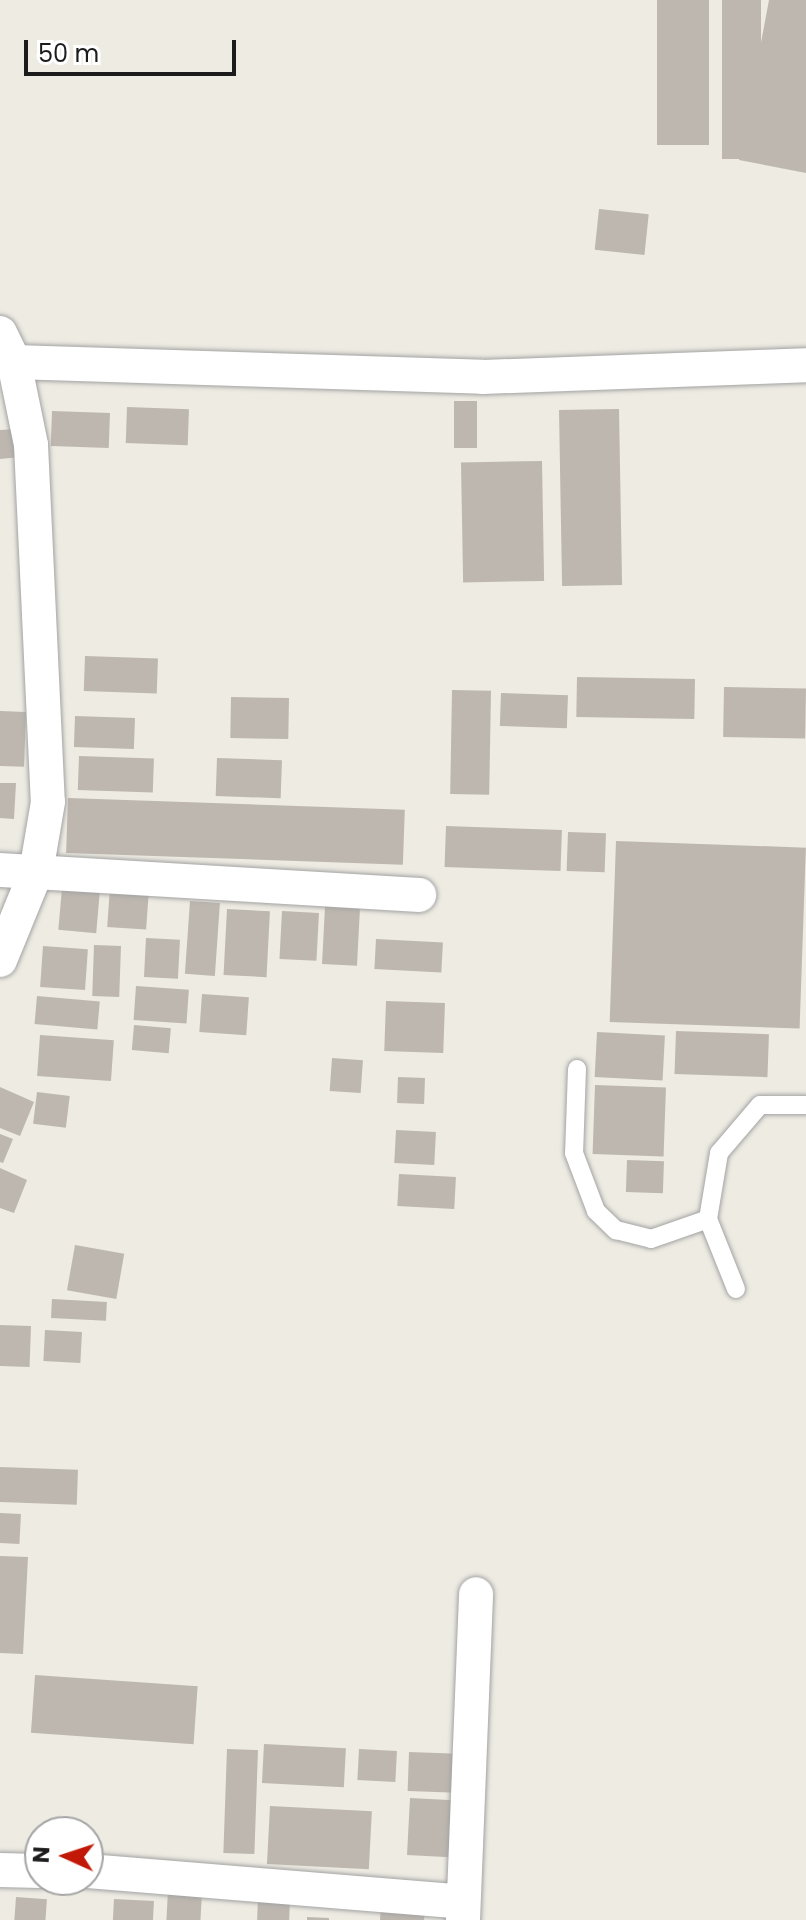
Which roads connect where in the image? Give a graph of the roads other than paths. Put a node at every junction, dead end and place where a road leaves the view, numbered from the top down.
1 (7, 347) edge
2 (806, 365) edge
3 (0, 870) edge
4 (36, 872) junction
5 (419, 895) dead end
6 (0, 960) edge
7 (577, 1069) dead end
8 (806, 1105) edge
9 (708, 1219) junction
10 (736, 1289) dead end
11 (476, 1594) dead end
12 (0, 1870) edge
13 (24, 1871) edge
14 (104, 1873) edge
15 (463, 1911) edge

1 - 2 street
1 - 4 street
3 - 4 street
4 - 5 street
4 - 6 street
7 - 9 lane
8 - 9 lane
9 - 10 lane
11 - 15 street
12 - 13 street
14 - 15 street

